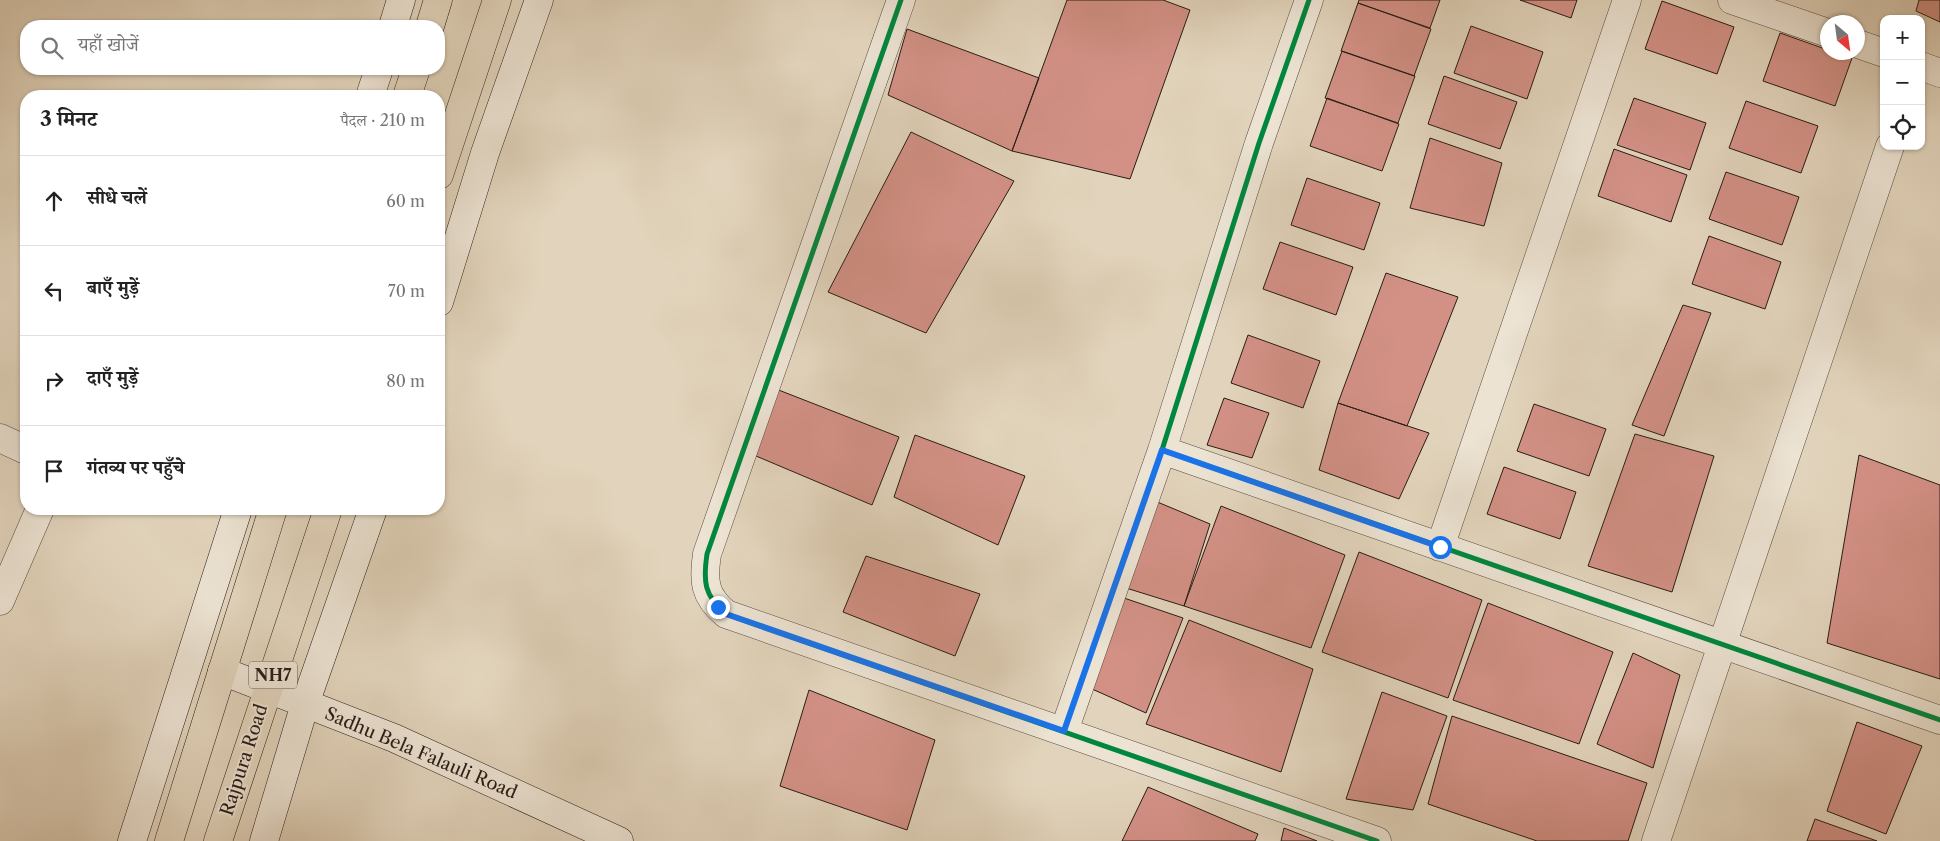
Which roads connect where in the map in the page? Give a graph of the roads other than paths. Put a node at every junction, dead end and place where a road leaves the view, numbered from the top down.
1 (401, 0) edge
2 (438, 0) edge
3 (497, 0) edge
4 (539, 0) edge
5 (900, 0) edge
6 (1309, 0) edge
7 (1626, 0) edge
8 (1732, 0) edge
9 (395, 20) edge
10 (432, 20) edge
11 (1820, 30) edge
12 (1865, 46) edge
13 (1880, 52) edge
14 (1925, 67) edge
15 (1940, 72) edge
16 (377, 75) edge
17 (414, 75) edge
18 (372, 90) edge
19 (409, 90) edge
20 (1889, 150) edge
21 (445, 156) edge
22 (445, 283) edge
23 (0, 438) edge
24 (20, 447) edge
25 (1162, 450) junction
26 (37, 515) edge
27 (236, 515) edge
28 (271, 515) edge
29 (326, 515) edge
30 (371, 515) edge
31 (1440, 547) junction
32 (0, 601) edge
33 (1721, 644) junction
34 (222, 670) junction
35 (268, 688) junction
36 (305, 704) junction
37 (1940, 720) edge
38 (1064, 731) junction
39 (132, 841) edge
40 (169, 841) edge
41 (218, 841) edge
42 (264, 841) edge
43 (619, 841) edge
44 (1377, 841) edge
45 (1656, 841) edge

1 - 9 street
2 - 10 highway
3 - 21 highway
4 - 22 street
5 - 38 street
6 - 25 street
7 - 31 street
8 - 11 street
12 - 13 street
14 - 15 street
16 - 18 street
17 - 19 highway
20 - 33 street
23 - 24 street
25 - 31 street
25 - 38 street
26 - 32 street
27 - 39 street
28 - 34 highway, NH7
29 - 35 highway, Rajpura Road / NH7
30 - 36 street
31 - 33 street
33 - 37 street
33 - 45 street
34 - 35 street, Sadhu Bela Falauli Road
34 - 40 highway, NH7
35 - 36 street, Sadhu Bela Falauli Road
35 - 41 highway, Rajpura Road / NH7
36 - 42 street
36 - 43 street, Sadhu Bela Falauli Road
38 - 44 street

